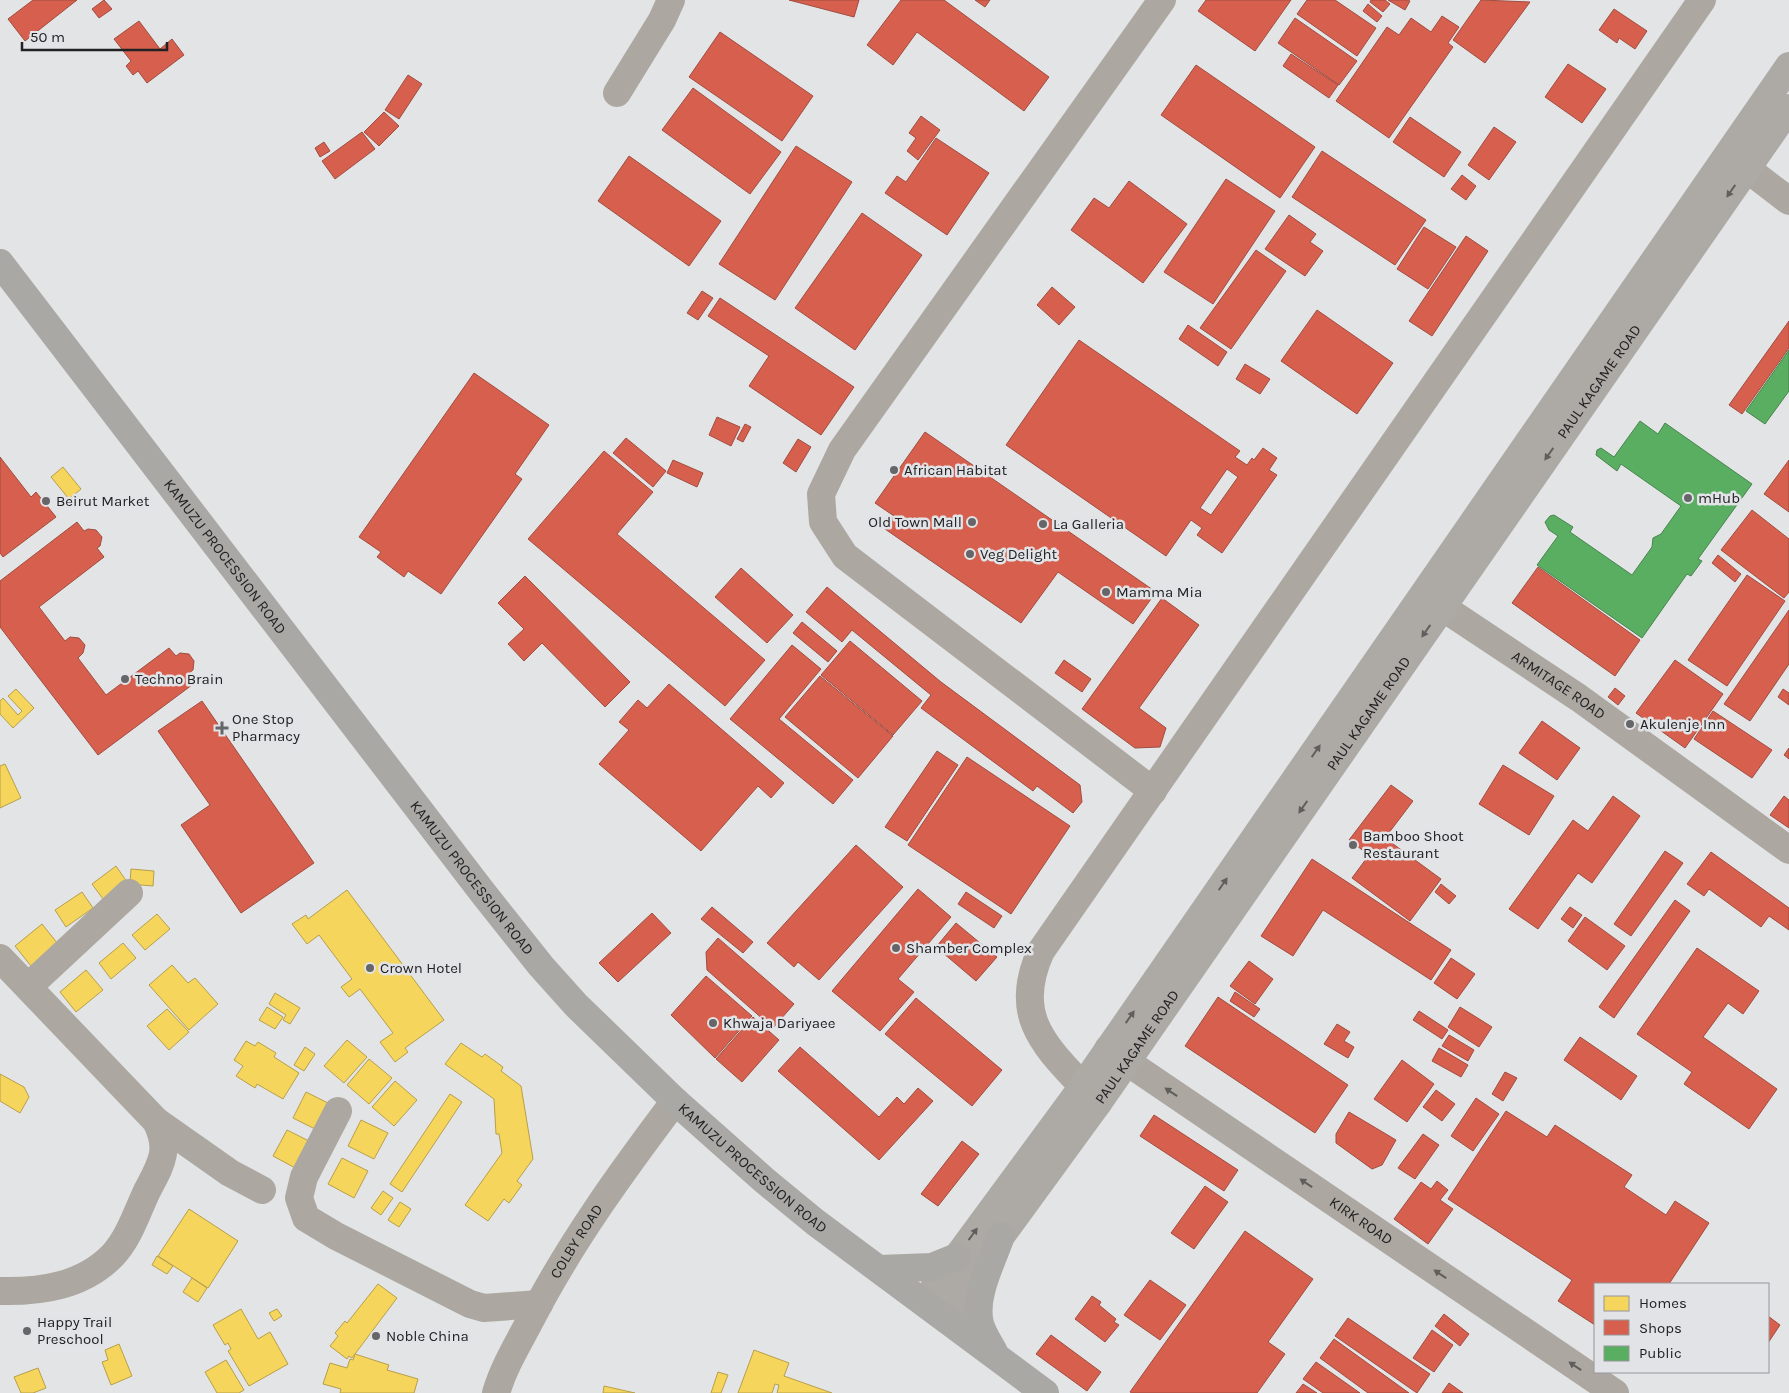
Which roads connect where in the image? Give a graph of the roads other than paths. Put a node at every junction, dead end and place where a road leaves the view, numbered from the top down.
1 (672, 0) edge
2 (1162, 0) edge
3 (1702, 0) edge
4 (1789, 66) edge
5 (617, 93) dead end
6 (1789, 108) edge
7 (1737, 161) junction
8 (1789, 201) edge
9 (0, 263) edge
10 (1433, 601) junction
11 (1153, 791) junction
12 (1789, 850) edge
13 (129, 893) dead end
14 (0, 958) edge
15 (29, 986) junction
16 (1117, 1055) junction
17 (1090, 1094) junction
18 (675, 1101) junction
19 (338, 1111) dead end
20 (156, 1121) junction
21 (262, 1190) dead end
22 (1001, 1236) junction
23 (957, 1257) junction
24 (879, 1269) junction
25 (0, 1291) edge
26 (924, 1302) junction
27 (539, 1304) junction
28 (947, 1319) junction
29 (995, 1356) junction
30 (496, 1393) edge
31 (1045, 1393) edge
32 (1615, 1393) edge

1 - 5 street
2 - 11 street
3 - 11 street
4 - 7 main road
6 - 7 main road, PAUL KAGAME ROAD
7 - 8 street
7 - 10 main road, PAUL KAGAME ROAD
9 - 18 highway, KAMUZU PROCESSION ROAD
10 - 12 street, ARMITAGE ROAD
10 - 16 main road, PAUL KAGAME ROAD
11 - 17 street
13 - 15 street
14 - 15 street
15 - 20 street
16 - 17 main road, PAUL KAGAME ROAD
32 -> 16 street, KIRK ROAD
17 - 22 main road, PAUL KAGAME ROAD
23 -> 17 main road
18 - 24 highway, KAMUZU PROCESSION ROAD
18 - 27 street, COLBY ROAD
19 - 27 street
20 - 21 street
20 - 25 street
22 - 28 main road, PAUL KAGAME ROAD
22 - 29 highway
23 - 24 highway
23 - 26 main road
24 - 26 highway, KAMUZU PROCESSION ROAD
26 - 28 highway, KAMUZU PROCESSION ROAD
27 - 30 street, COLBY ROAD
28 - 29 highway, KAMUZU PROCESSION ROAD
29 - 31 highway, KAMUZU PROCESSION ROAD

